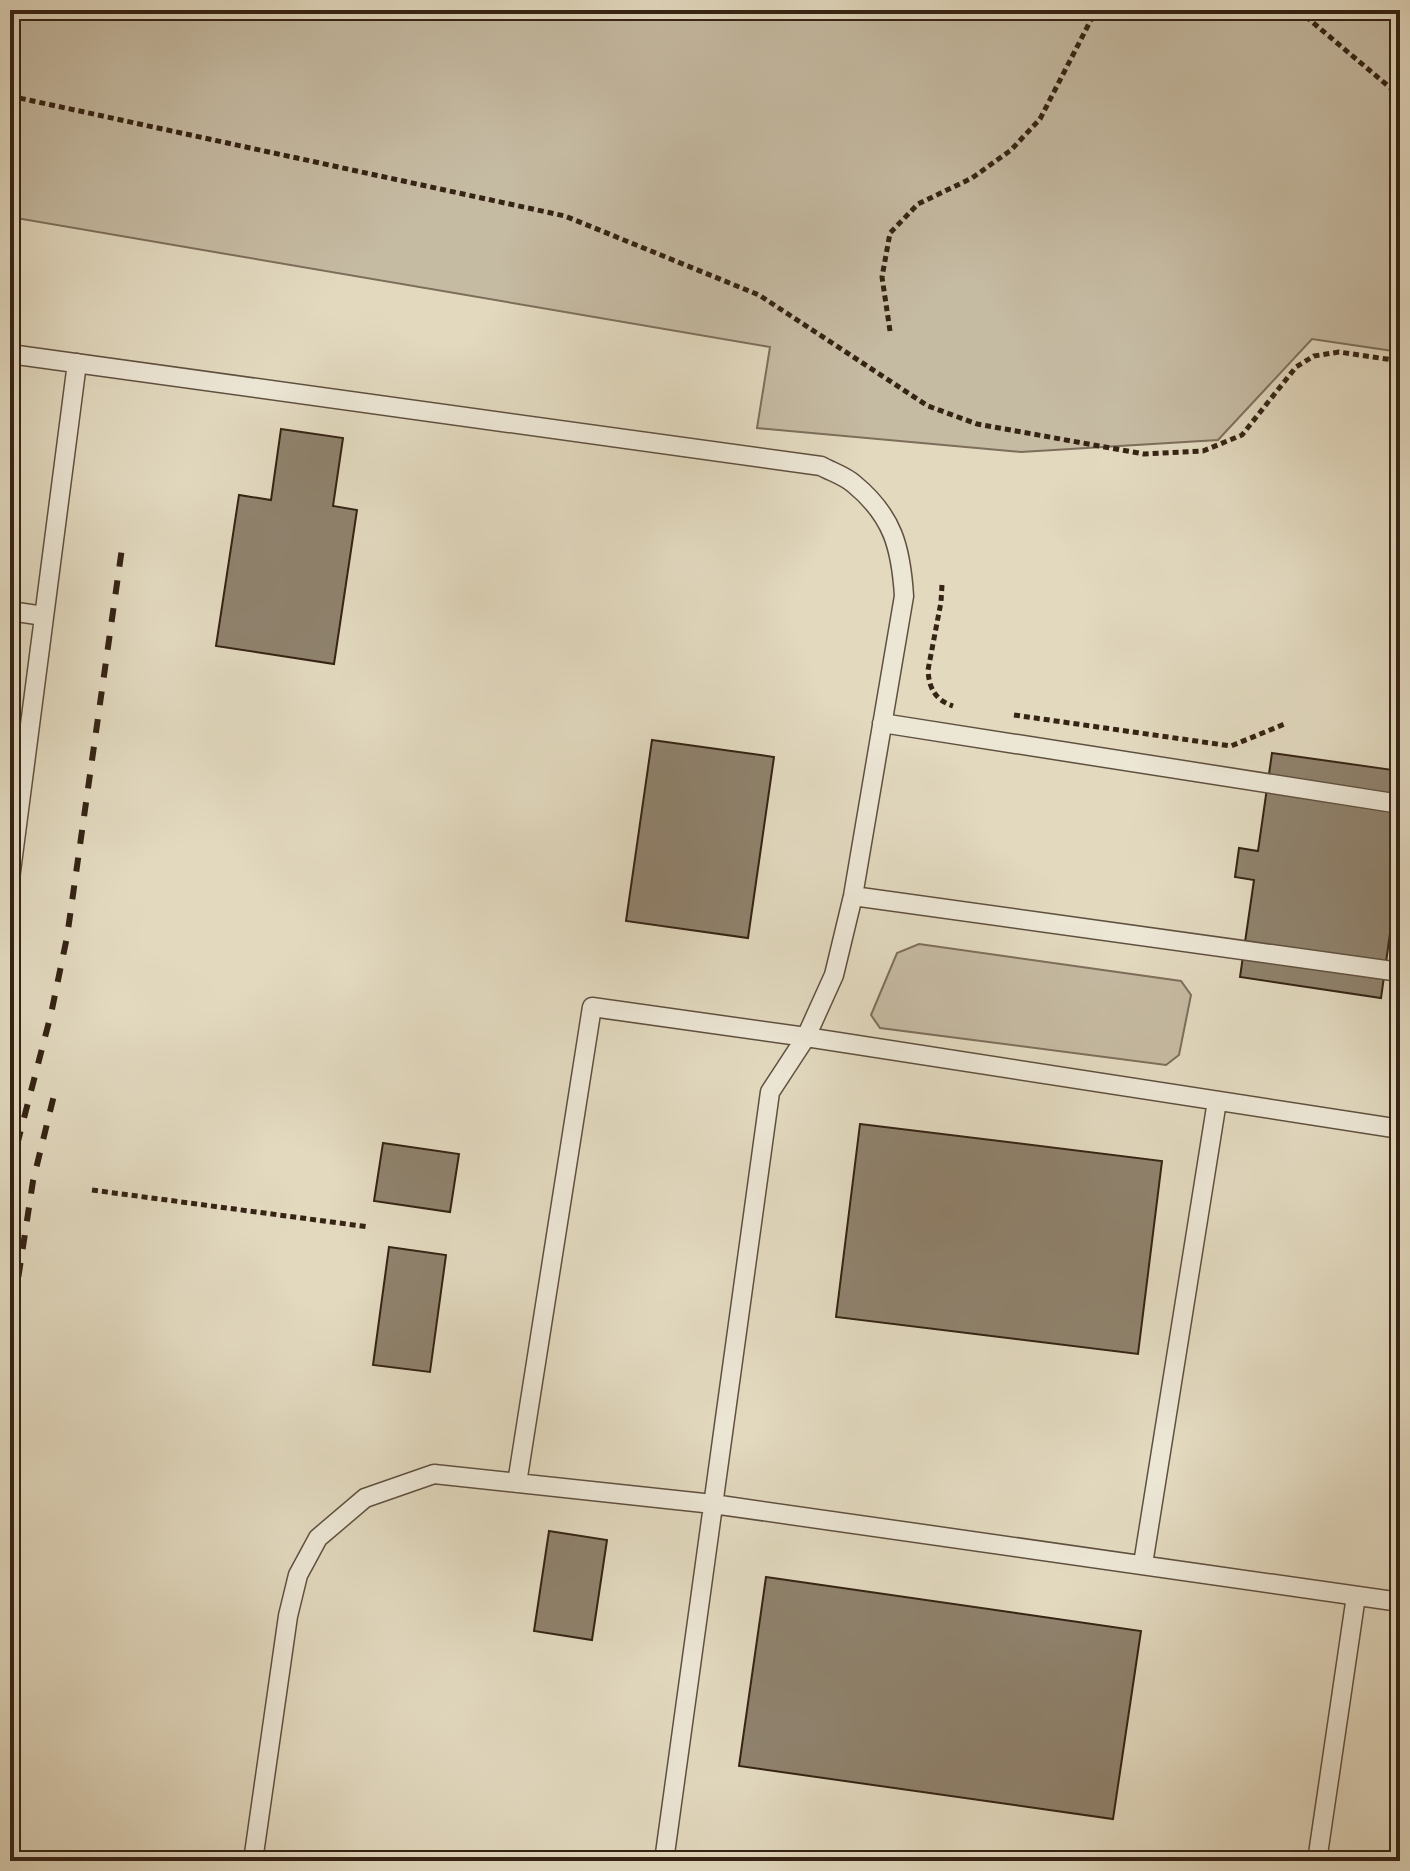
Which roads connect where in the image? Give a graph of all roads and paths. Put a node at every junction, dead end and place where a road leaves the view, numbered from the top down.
1 (1096, 10) edge
2 (1298, 10) edge
3 (10, 96) edge
4 (1400, 96) edge
5 (890, 331) dead end
6 (10, 354) edge
7 (1400, 361) edge
8 (77, 363) junction
9 (942, 585) dead end
10 (10, 611) edge
11 (44, 616) junction
12 (966, 708) dead end
13 (1012, 714) dead end
14 (882, 723) junction
15 (1287, 723) dead end
16 (1400, 804) edge
17 (10, 879) edge
18 (853, 896) junction
19 (1400, 972) edge
20 (806, 1037) junction
21 (1217, 1101) junction
22 (1400, 1129) edge
23 (92, 1190) dead end
24 (369, 1227) dead end
25 (517, 1483) junction
26 (713, 1504) junction
27 (1143, 1564) junction
28 (1356, 1596) junction
29 (1400, 1602) edge
30 (253, 1861) edge
31 (664, 1861) edge
32 (1317, 1861) edge

1 - 5 path
2 - 4 path
3 - 7 path
6 - 8 lane
8 - 11 lane
8 - 14 lane
9 - 12 path
10 - 11 lane
11 - 17 lane
13 - 15 path
14 - 16 lane
14 - 18 lane
18 - 19 lane
18 - 20 lane
20 - 21 lane
20 - 25 lane
20 - 26 lane
21 - 22 lane
21 - 27 lane
23 - 24 path
25 - 26 lane
25 - 30 lane
26 - 27 lane
26 - 31 lane
27 - 28 lane
28 - 29 lane
28 - 32 lane

